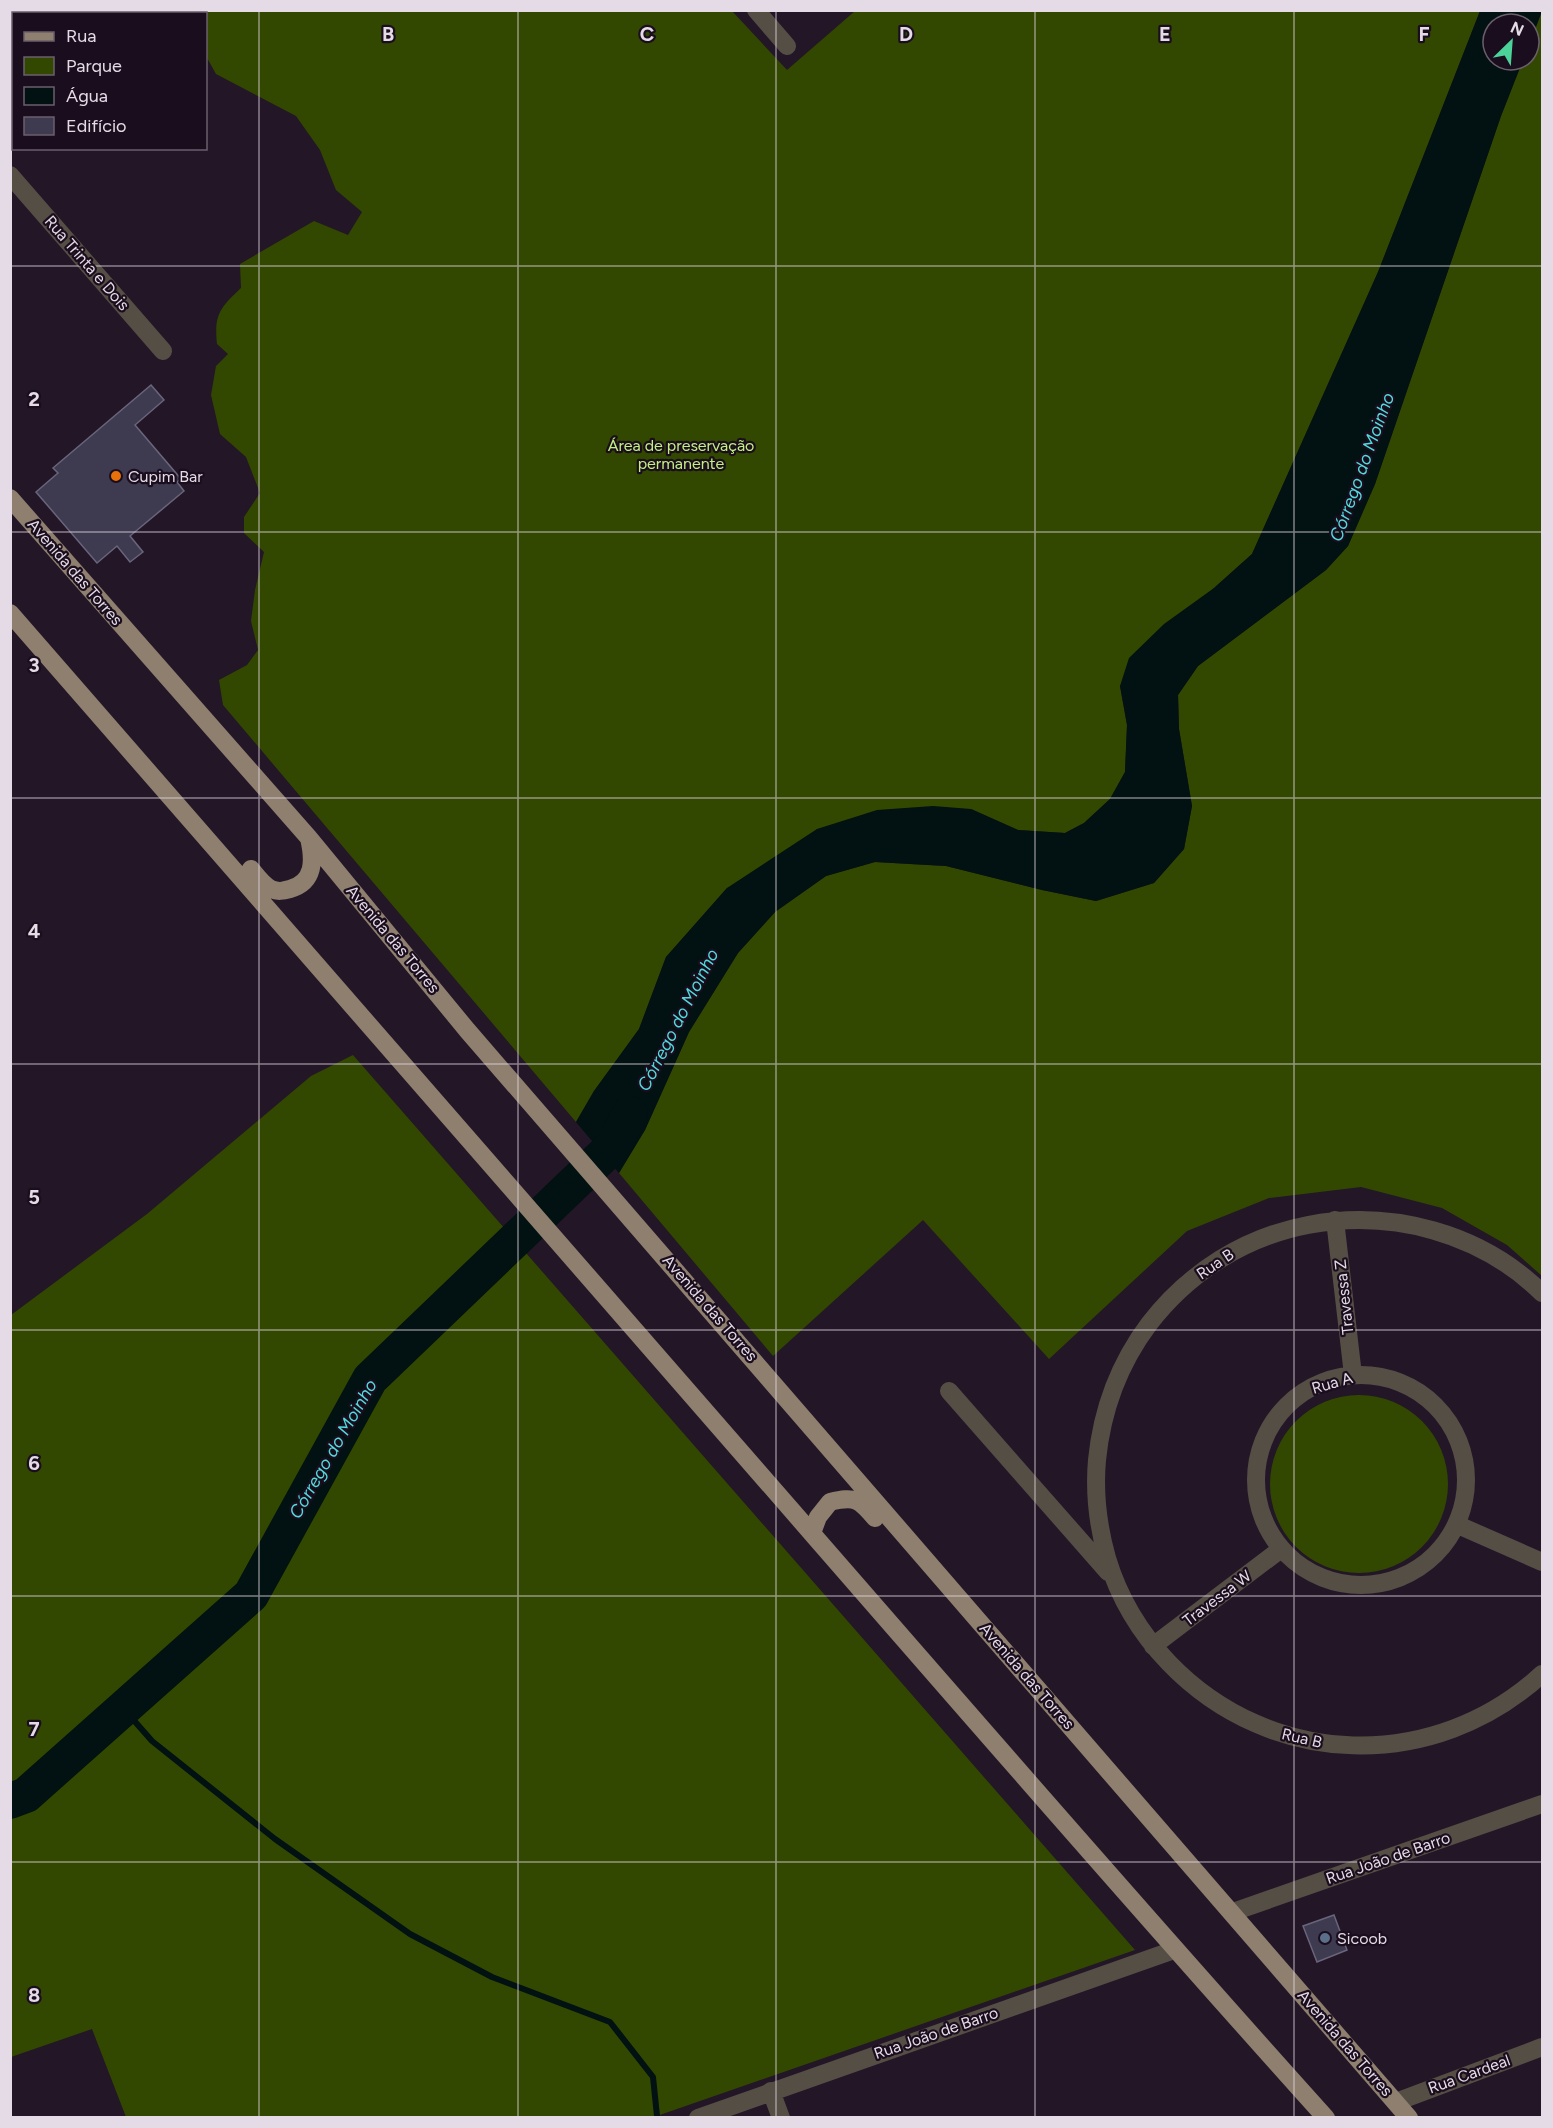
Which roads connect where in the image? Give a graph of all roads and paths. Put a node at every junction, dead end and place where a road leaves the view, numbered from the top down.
1 (756, 10) edge
2 (787, 46) dead end
3 (10, 175) edge
4 (163, 351) dead end
5 (10, 498) edge
6 (10, 613) edge
7 (117, 734) junction
8 (309, 838) junction
9 (1335, 1220) junction
10 (1542, 1293) edge
11 (1353, 1375) junction
12 (949, 1391) dead end
13 (1458, 1525) junction
14 (812, 1533) junction
15 (1281, 1549) junction
16 (1542, 1562) edge
17 (1113, 1577) junction
18 (1153, 1646) junction
19 (1542, 1674) edge
20 (1037, 1688) junction
21 (1542, 1690) edge
22 (1503, 1706) junction
23 (1542, 1804) edge
24 (1233, 1912) junction
25 (1174, 1950) junction
26 (1542, 2047) edge
27 (771, 2091) junction
28 (1396, 2102) junction
29 (698, 2118) edge
30 (781, 2118) edge
31 (1326, 2118) edge
32 (1409, 2118) edge

1 - 2 street
3 - 4 street, Rua Trinta e Dois
5 - 8 main road, Avenida das Torres
6 - 7 main road
7 - 8 main road
7 - 14 main road
8 - 20 main road, Avenida das Torres
9 - 10 street, Rua B
9 - 11 street, Travessa Z
9 - 17 street, Rua B
11 - 13 street, Rua A
11 - 15 street, Rua A
12 - 17 street, Rua B
13 - 15 street, Rua A
13 - 16 street
14 - 20 main road
14 - 25 main road
15 - 18 street, Travessa W
17 - 18 street, Rua B
18 - 22 street, Rua B
19 - 22 street, Rua B
20 - 24 main road, Avenida das Torres
21 - 22 street
23 - 24 street, Rua João de Barro
24 - 28 main road, Avenida das Torres
25 - 27 street, Rua João de Barro
25 - 31 main road
26 - 28 street, Rua Cardeal
27 - 29 street, Rua João de Barro
27 - 30 street
28 - 32 main road, Avenida das Torres

